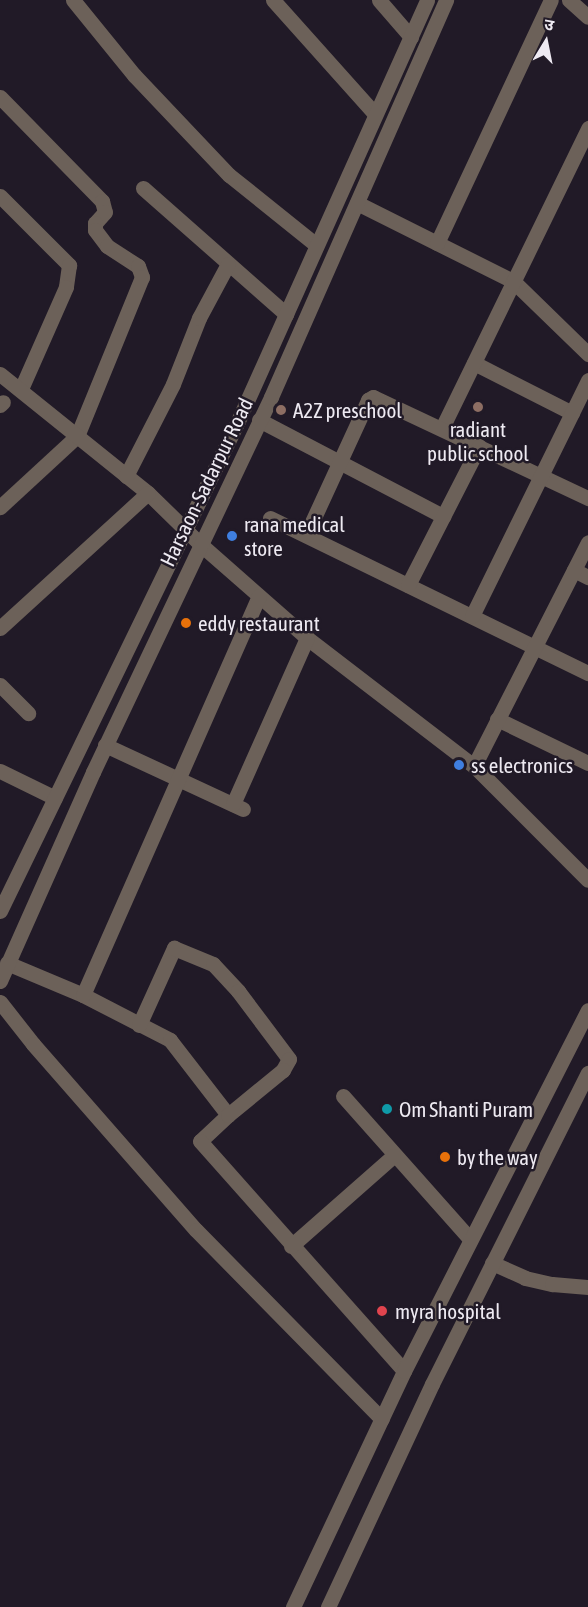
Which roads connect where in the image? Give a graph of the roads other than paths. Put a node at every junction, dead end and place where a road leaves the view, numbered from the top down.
1 (73, 0) edge
2 (273, 0) edge
3 (379, 0) edge
4 (427, 0) edge
5 (446, 0) edge
6 (551, 0) edge
7 (569, 0) edge
8 (588, 16) edge
9 (411, 37) junction
10 (0, 97) edge
11 (375, 114) junction
12 (588, 128) edge
13 (143, 188) dead end
14 (0, 196) edge
15 (357, 203) junction
16 (437, 243) junction
17 (315, 244) junction
18 (228, 264) junction
19 (513, 281) junction
20 (286, 314) junction
21 (588, 354) edge
22 (474, 363) junction
23 (0, 374) edge
24 (588, 380) edge
25 (21, 389) junction
26 (572, 413) junction
27 (260, 420) junction
28 (442, 428) junction
29 (77, 436) junction
30 (479, 446) junction
31 (340, 462) junction
32 (126, 476) junction
33 (541, 476) junction
34 (148, 493) junction
35 (588, 498) edge
36 (0, 507) edge
37 (443, 516) junction
38 (270, 518) dead end
39 (186, 529) junction
40 (306, 535) junction
41 (588, 542) edge
42 (200, 543) junction
43 (574, 570) junction
44 (588, 577) edge
45 (408, 585) junction
46 (259, 596) junction
47 (472, 616) junction
48 (0, 628) edge
49 (307, 638) junction
50 (534, 647) junction
51 (588, 673) edge
52 (0, 684) edge
53 (28, 713) dead end
54 (497, 719) junction
55 (105, 745) junction
56 (588, 762) edge
57 (474, 766) junction
58 (0, 771) edge
59 (178, 779) junction
60 (55, 798) junction
61 (588, 880) edge
62 (0, 911) edge
63 (7, 963) junction
64 (0, 981) edge
65 (83, 995) junction
66 (0, 1002) edge
67 (588, 1010) edge
68 (139, 1025) junction
69 (588, 1073) edge
70 (344, 1096) dead end
71 (228, 1115) junction
72 (393, 1156) junction
73 (470, 1239) junction
74 (291, 1246) junction
75 (492, 1263) junction
76 (588, 1287) edge
77 (404, 1371) junction
78 (382, 1419) junction
79 (293, 1607) edge
80 (328, 1607) edge

1 - 17 street
2 - 11 street
3 - 9 street
4 - 9 street, Harsaon-Sadarpur Road
5 - 15 street, Harsaon-Sadarpur Road
6 - 16 street
7 - 8 street
9 - 11 street, Harsaon-Sadarpur Road
10 - 29 street
11 - 17 street, Harsaon-Sadarpur Road
12 - 19 street
13 - 18 street
14 - 25 street
15 - 16 street
15 - 27 street, Harsaon-Sadarpur Road
16 - 19 street
17 - 20 street, Harsaon-Sadarpur Road
18 - 20 street
18 - 32 street
19 - 21 street
19 - 22 street
20 - 39 street, Harsaon-Sadarpur Road
22 - 26 street
22 - 28 street
23 - 25 street
24 - 26 street
25 - 29 street
26 - 33 street
27 - 31 street
27 - 42 street, Harsaon-Sadarpur Road
28 - 30 street
28 - 31 street
29 - 32 street
29 - 36 street
30 - 33 street
30 - 37 street
31 - 37 street
31 - 40 street
32 - 34 street
33 - 35 street
33 - 47 street
34 - 39 street
34 - 48 street
37 - 45 street
38 - 40 street
39 - 42 street
39 - 60 street, Harsaon-Sadarpur Road
40 - 45 street
41 - 43 street
42 - 46 street
42 - 55 street, Harsaon-Sadarpur Road
43 - 44 street
43 - 50 street
45 - 47 street
46 - 49 street
46 - 59 street
47 - 50 street
49 - 57 street
49 - 59 street
50 - 51 street
50 - 54 street
52 - 53 street
54 - 56 street
54 - 57 street
55 - 59 street
55 - 63 street, Harsaon-Sadarpur Road
57 - 61 street
58 - 60 street
59 - 65 street
60 - 62 street, Harsaon-Sadarpur Road
63 - 64 street, Harsaon-Sadarpur Road
63 - 65 street
65 - 68 street
66 - 78 street
67 - 73 street
68 - 71 street
68 - 71 street
69 - 75 street
70 - 72 street
71 - 74 street
72 - 73 street
72 - 74 street
73 - 77 street
74 - 77 street
75 - 76 street
75 - 80 street
77 - 78 street
78 - 79 street

